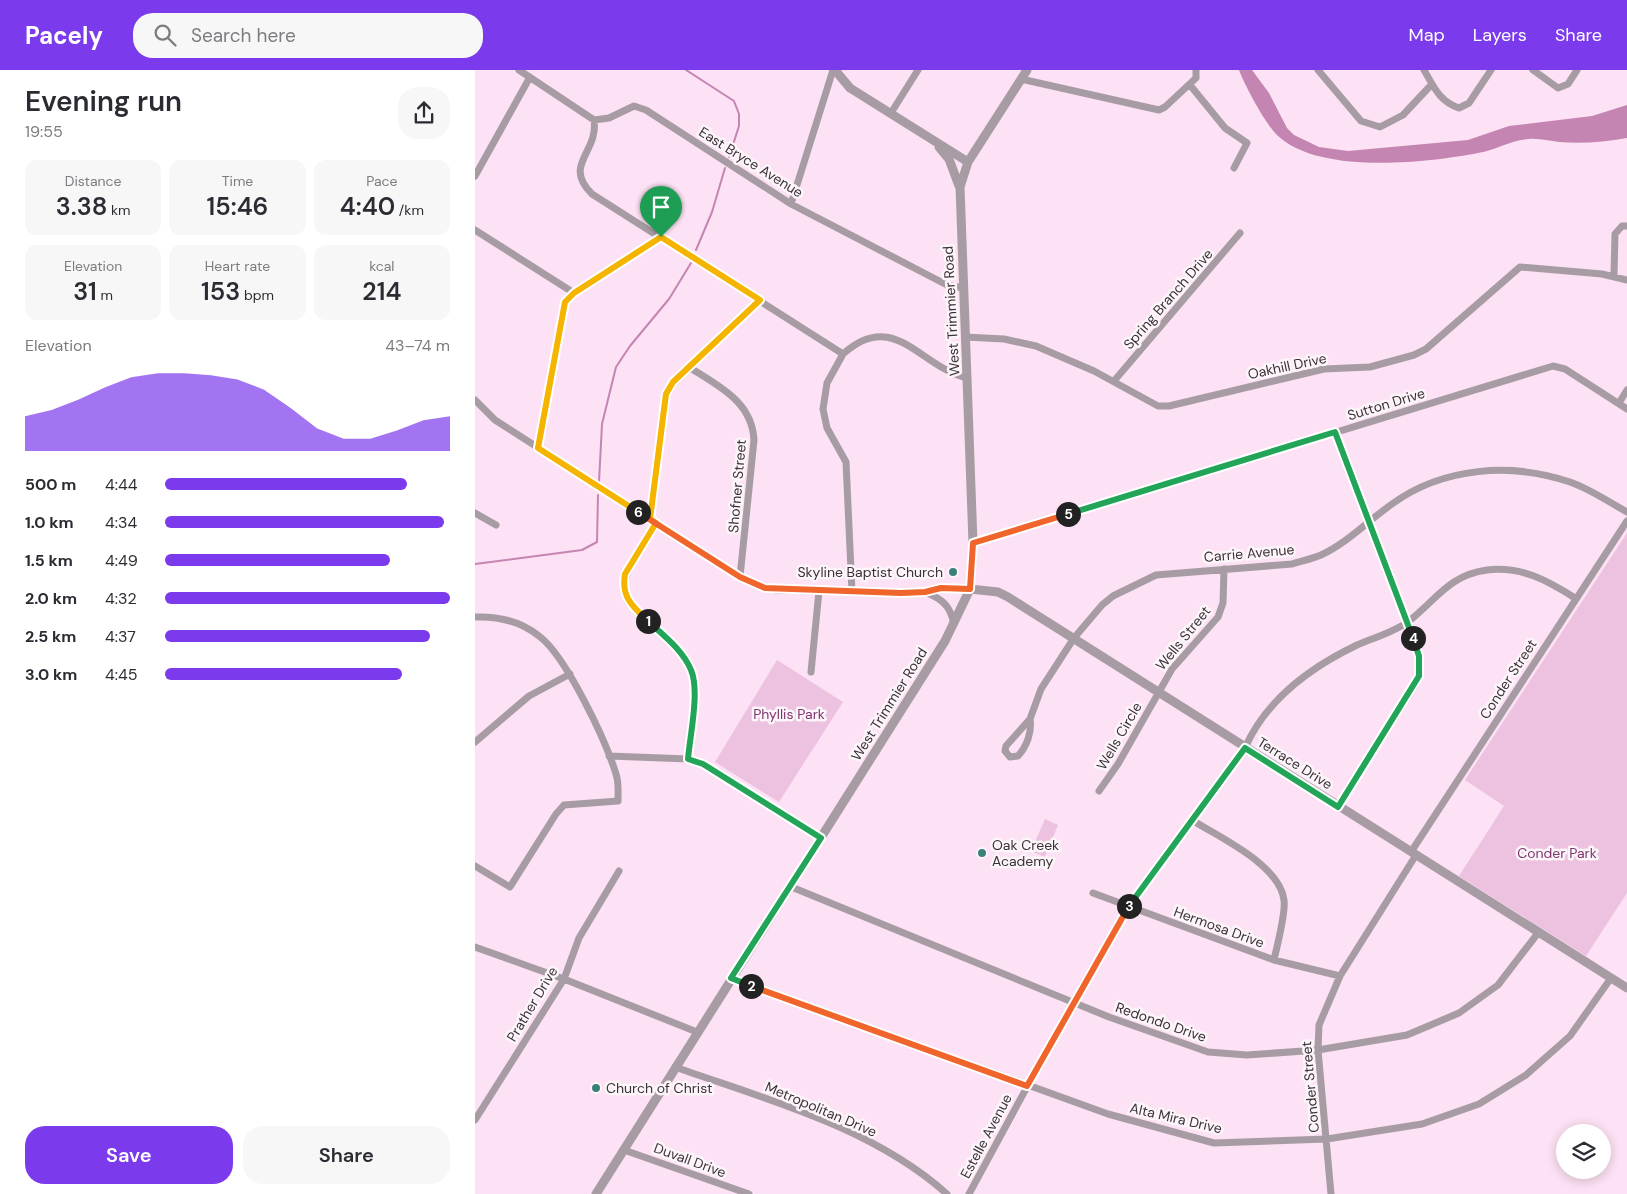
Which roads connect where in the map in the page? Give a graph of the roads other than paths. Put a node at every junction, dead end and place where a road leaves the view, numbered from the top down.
1 (519, 70) edge
2 (834, 70) edge
3 (918, 70) edge
4 (1027, 70) edge
5 (1195, 70) edge
6 (1319, 70) edge
7 (1424, 70) edge
8 (1491, 70) edge
9 (1533, 70) edge
10 (1577, 70) edge
11 (530, 77) junction
12 (1021, 79) junction
13 (1190, 84) junction
14 (1432, 84) junction
15 (891, 113) junction
16 (594, 120) junction
17 (930, 138) junction
18 (968, 162) junction
19 (1234, 168) dead end
20 (475, 176) edge
21 (960, 187) junction
22 (791, 204) junction
23 (1627, 226) edge
24 (475, 230) edge
25 (1241, 233) dead end
26 (661, 237) junction
27 (1614, 276) junction
28 (1627, 280) edge
29 (963, 288) junction
30 (574, 293) junction
31 (760, 300) junction
32 (965, 337) junction
33 (843, 354) junction
34 (689, 367) junction
35 (967, 378) junction
36 (1114, 380) junction
37 (1627, 390) edge
38 (475, 400) edge
39 (1619, 403) junction
40 (1627, 409) edge
41 (1335, 432) junction
42 (538, 448) junction
43 (1627, 512) edge
44 (475, 513) edge
45 (653, 521) junction
46 (1369, 521) junction
47 (1627, 521) edge
48 (496, 525) dead end
49 (973, 543) junction
50 (1224, 568) junction
51 (740, 577) junction
52 (970, 589) junction
53 (819, 590) junction
54 (852, 592) junction
55 (925, 592) junction
56 (1575, 598) junction
57 (475, 617) edge
58 (1408, 622) junction
59 (954, 626) junction
60 (1074, 638) junction
61 (811, 672) dead end
62 (570, 674) junction
63 (1158, 692) junction
64 (1030, 719) junction
65 (475, 742) edge
66 (1245, 748) junction
67 (609, 756) junction
68 (688, 759) junction
69 (1099, 791) dead end
70 (1338, 807) junction
71 (1191, 820) junction
72 (821, 838) junction
73 (1413, 854) junction
74 (475, 866) edge
75 (619, 871) dead end
76 (789, 886) junction
77 (1093, 893) dead end
78 (1128, 908) junction
79 (1539, 933) junction
80 (475, 947) edge
81 (1274, 960) junction
82 (1340, 976) junction
83 (731, 978) junction
84 (1611, 978) junction
85 (564, 979) junction
86 (1627, 988) edge
87 (1073, 1002) junction
88 (697, 1032) junction
89 (1318, 1050) junction
90 (675, 1067) junction
91 (1027, 1086) junction
92 (475, 1120) edge
93 (1327, 1139) junction
94 (624, 1150) junction
95 (596, 1194) edge
96 (749, 1194) edge
97 (947, 1194) edge
98 (969, 1194) edge
99 (1331, 1194) edge

1 - 11 street
2 - 15 street
2 - 22 street
3 - 15 street
4 - 12 street, West Trimmier Road
5 - 13 street
6 - 14 street
7 - 14 street
8 - 14 street
9 - 10 street
11 - 16 street
11 - 20 street
12 - 13 street
12 - 18 street, West Trimmier Road
13 - 19 street
15 - 17 street
16 - 22 street, East Bryce Avenue
16 - 26 street
17 - 18 street
17 - 21 street
18 - 21 street, West Trimmier Road
21 - 29 street, West Trimmier Road
22 - 29 street, East Bryce Avenue
23 - 27 street
24 - 30 street
25 - 36 street, Spring Branch Drive
26 - 30 street
26 - 31 street
27 - 28 street, Oakhill Drive
27 - 36 street, Oakhill Drive
29 - 32 street, West Trimmier Road
30 - 42 street
31 - 33 street
31 - 34 street
32 - 35 street, West Trimmier Road
32 - 36 street, Oakhill Drive
33 - 35 street
33 - 54 street
34 - 45 street
34 - 51 street, Shofner Street
35 - 49 street, West Trimmier Road
37 - 39 street
38 - 42 street
39 - 40 street, Sutton Drive
39 - 41 street, Sutton Drive
41 - 46 street
41 - 49 street, Sutton Drive
42 - 45 street
43 - 46 street, Carrie Avenue
44 - 48 street
45 - 51 street
45 - 68 street
46 - 50 street, Carrie Avenue
46 - 58 street
47 - 56 street, Conder Street
49 - 52 street, West Trimmier Road
50 - 60 street, Carrie Avenue
50 - 63 street, Wells Street
51 - 53 street
52 - 55 street
52 - 59 street, West Trimmier Road
52 - 60 street, Terrace Drive
53 - 54 street
53 - 61 street
54 - 55 street
55 - 59 street
56 - 58 street, Estelle Avenue
56 - 73 street, Conder Street
57 - 62 street
58 - 66 street, Estelle Avenue
58 - 70 street
59 - 72 street, West Trimmier Road
60 - 63 street, Terrace Drive
60 - 64 street, Carrie Avenue
62 - 65 street
62 - 67 street
63 - 66 street, Terrace Drive
63 - 69 street, Wells Circle
64 - 64 street
66 - 70 street, Terrace Drive
66 - 71 street, Estelle Avenue
67 - 68 street
67 - 74 street
68 - 72 street
70 - 73 street, Terrace Drive
71 - 78 street, Estelle Avenue
71 - 81 street
72 - 76 street, West Trimmier Road
73 - 79 street, Terrace Drive
73 - 82 street, Conder Street
75 - 85 street, Prather Drive
76 - 83 street, West Trimmier Road
76 - 87 street, Redondo Drive
77 - 78 street, Hermosa Drive
78 - 81 street, Hermosa Drive
78 - 87 street, Estelle Avenue
79 - 84 street, Terrace Drive
79 - 89 street, Redondo Drive
80 - 85 street
81 - 82 street, Hermosa Drive
82 - 89 street, Conder Street
83 - 88 street, West Trimmier Road
83 - 91 street, Alta Mira Drive
84 - 86 street, Terrace Drive
84 - 93 street, Alta Mira Drive
85 - 88 street
85 - 92 street, Prather Drive
87 - 89 street, Redondo Drive
87 - 91 street, Estelle Avenue
88 - 90 street, West Trimmier Road
89 - 93 street, Conder Street
90 - 94 street, West Trimmier Road
90 - 97 street, Metropolitan Drive
91 - 93 street, Alta Mira Drive
91 - 98 street, Estelle Avenue
93 - 99 street, Conder Street
94 - 95 street, West Trimmier Road
94 - 96 street, Duvall Drive

